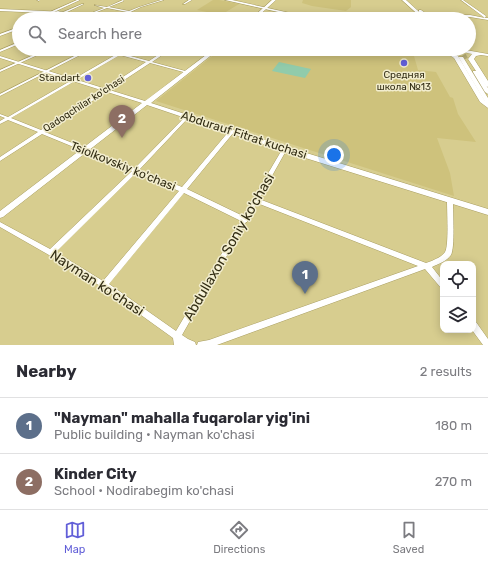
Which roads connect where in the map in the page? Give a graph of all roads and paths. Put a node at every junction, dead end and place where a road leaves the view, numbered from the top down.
1 (71, 0) edge
2 (78, 0) edge
3 (148, 0) edge
4 (162, 0) edge
5 (191, 0) edge
6 (227, 0) edge
7 (236, 0) edge
8 (274, 0) edge
9 (404, 0) edge
10 (408, 0) edge
11 (462, 0) edge
12 (122, 1) dead end
13 (156, 2) junction
14 (83, 4) dead end
15 (184, 4) dead end
16 (95, 5) dead end
17 (108, 7) junction
18 (267, 7) junction
19 (0, 10) edge
20 (419, 11) joint
21 (51, 12) joint
22 (63, 12) edge
23 (95, 12) edge
24 (130, 12) joint
25 (261, 12) edge
26 (287, 12) edge
27 (290, 12) edge
28 (476, 17) edge
29 (488, 19) edge
30 (12, 31) edge
31 (0, 35) edge
32 (12, 46) edge
33 (0, 51) edge
34 (476, 51) edge
35 (476, 52) edge
36 (479, 52) junction
37 (476, 54) edge
38 (488, 54) edge
39 (34, 56) edge
40 (76, 56) edge
41 (118, 56) edge
42 (128, 56) edge
43 (159, 56) edge
44 (208, 56) edge
45 (458, 56) tunnel mouth
46 (470, 56) edge
47 (0, 57) edge
48 (463, 58) junction
49 (150, 62) junction
50 (18, 63) junction
51 (0, 71) edge
52 (45, 71) junction
53 (187, 72) junction
54 (75, 81) junction
55 (488, 85) edge
56 (105, 91) junction
57 (488, 92) edge
58 (0, 95) edge
59 (488, 102) edge
60 (145, 103) junction
61 (488, 106) edge
62 (0, 115) edge
63 (188, 116) junction
64 (8, 118) junction
65 (0, 123) edge
66 (232, 131) junction
67 (40, 132) junction
68 (285, 149) junction
69 (85, 150) junction
70 (0, 159) edge
71 (136, 170) junction
72 (183, 190) junction
73 (255, 200) junction
74 (450, 202) junction
75 (488, 212) edge
76 (0, 215) edge
77 (245, 220) junction
78 (0, 224) edge
79 (51, 252) junction
80 (427, 266) junction
81 (440, 282) edge
82 (104, 285) junction
83 (476, 329) edge
84 (177, 336) junction
85 (178, 345) edge
86 (192, 345) edge
87 (201, 345) edge
88 (488, 345) edge

1 - 2 street
2 - 21 street
3 - 13 street
4 - 13 street
5 - 15 street
6 - 18 main road
7 - 18 main road
8 - 18 street
9 - 20 street
10 - 20 street
11 - 29 street
12 - 17 street
13 - 24 street
14 - 22 street
16 - 17 street
17 - 23 street
17 - 24 street
18 - 25 street
18 - 26 main road
18 - 27 main road
19 - 21 street
28 - 29 street
30 - 31 street
32 - 33 street
34 - 36 main road
35 - 36 main road
36 - 37 main road
36 - 38 main road
39 - 50 street
40 - 52 street
41 - 54 street
42 - 49 street
43 - 49 street, Qadoqchilar ko'chasi
44 - 53 street
45 - 48 main road
46 - 48 main road
47 - 50 street, Abdurauf Fitrat kuchasi
48 - 55 main road
48 - 57 street
48 - 59 street
48 - 61 main road
49 - 53 street
49 - 56 street, Qadoqchilar ko'chasi
50 - 51 street
50 - 52 street, Abdurauf Fitrat kuchasi
52 - 54 street, Abdurauf Fitrat kuchasi
52 - 58 street
53 - 60 street
54 - 56 street, Abdurauf Fitrat kuchasi
54 - 64 street
56 - 60 street, Abdurauf Fitrat kuchasi
56 - 67 street, Qadoqchilar ko'chasi
60 - 63 street, Abdurauf Fitrat kuchasi
60 - 69 street
62 - 64 street, Tsiolkovskiy ko'chasi
63 - 66 street, Abdurauf Fitrat kuchasi
63 - 71 street
64 - 65 street
64 - 67 street, Tsiolkovskiy ko'chasi
66 - 68 street, Abdurauf Fitrat kuchasi
66 - 72 street
67 - 69 street, Tsiolkovskiy ko'chasi
67 - 70 street, Qadoqchilar ko'chasi
68 - 73 street, Abdullaxon Soniy ko'chasi
68 - 74 street, Abdurauf Fitrat kuchasi
69 - 71 street, Tsiolkovskiy ko'chasi
69 - 76 street
71 - 72 street, Tsiolkovskiy ko'chasi
71 - 79 street
72 - 77 street, Tsiolkovskiy ko'chasi
72 - 82 street
73 - 77 street, Abdullaxon Soniy ko'chasi
73 - 80 street
74 - 75 street, Abdurauf Fitrat kuchasi
74 - 80 street
77 - 84 street, Abdullaxon Soniy ko'chasi
78 - 79 street, Nayman ko'chasi
79 - 82 street, Nayman ko'chasi
80 - 81 street
80 - 87 street
82 - 84 street, Nayman ko'chasi
83 - 88 street
84 - 85 street
84 - 86 street, Nayman ko'chasi

